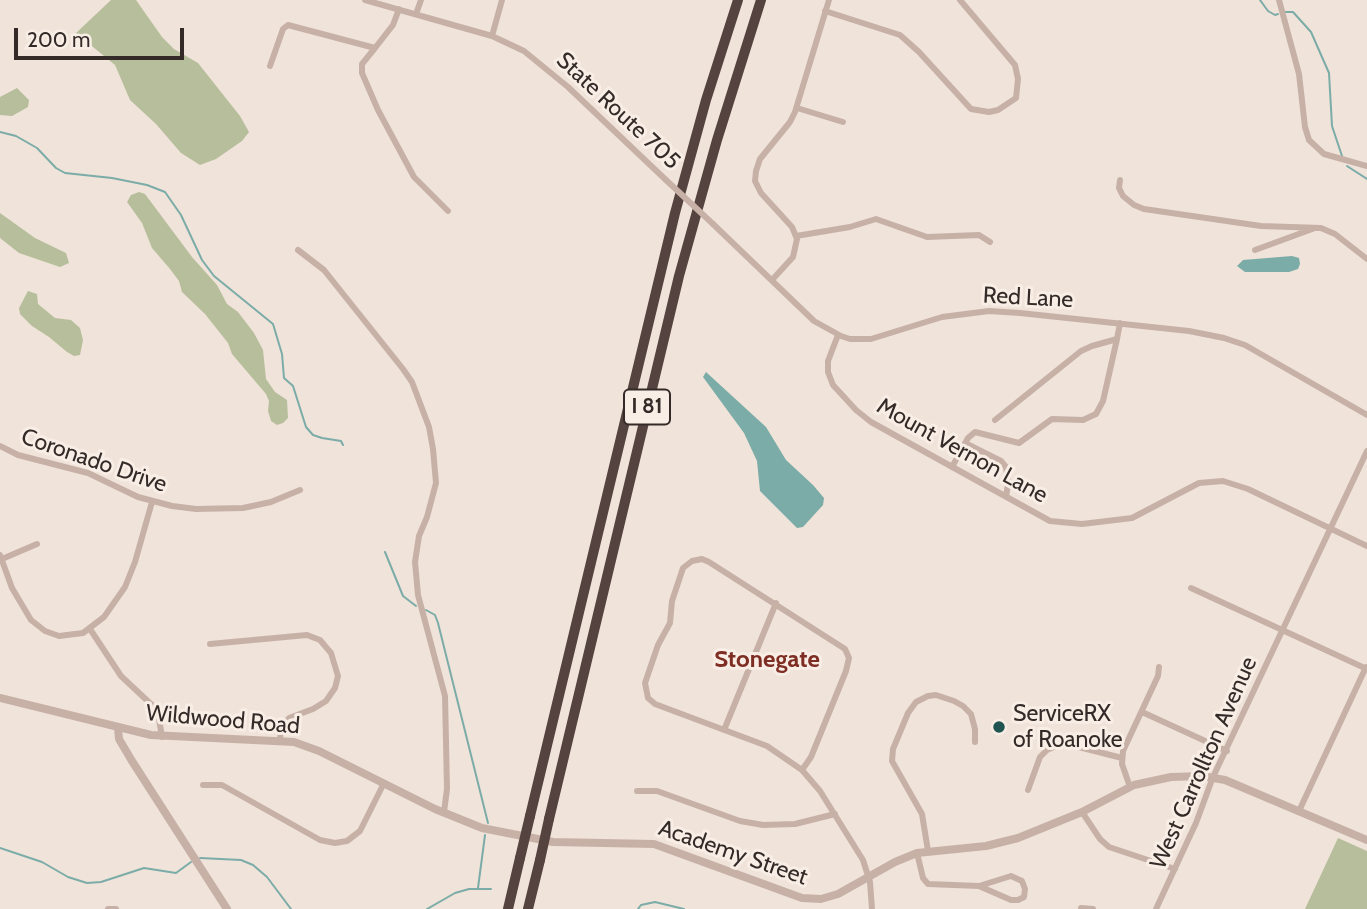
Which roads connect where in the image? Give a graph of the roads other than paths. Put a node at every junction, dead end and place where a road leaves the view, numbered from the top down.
1 (365, 0) edge
2 (421, 0) edge
3 (502, 0) edge
4 (738, 0) edge
5 (761, 0) edge
6 (829, 0) edge
7 (960, 0) edge
8 (1279, 0) edge
9 (399, 9) junction
10 (825, 12) junction
11 (416, 14) junction
12 (492, 36) junction
13 (375, 48) junction
14 (270, 66) dead end
15 (797, 108) junction
16 (843, 122) dead end
17 (1367, 166) edge
18 (1120, 180) dead end
19 (448, 211) dead end
20 (713, 224) joint
21 (1316, 227) junction
22 (796, 236) junction
23 (990, 242) dead end
24 (298, 250) dead end
25 (1255, 250) dead end
26 (1367, 259) edge
27 (772, 281) junction
28 (1120, 323) junction
29 (838, 335) junction
30 (1117, 339) junction
31 (1367, 415) edge
32 (995, 420) dead end
33 (965, 443) junction
34 (0, 446) edge
35 (1367, 451) edge
36 (952, 467) junction
37 (300, 490) dead end
38 (1006, 497) junction
39 (152, 502) junction
40 (1329, 528) junction
41 (37, 544) dead end
42 (1367, 546) edge
43 (1, 557) edge
44 (1191, 587) dead end
45 (776, 603) junction
46 (90, 629) junction
47 (1283, 631) junction
48 (209, 644) dead end
49 (1159, 667) dead end
50 (1366, 668) edge
51 (0, 698) edge
52 (1142, 712) junction
53 (118, 728) junction
54 (724, 730) junction
55 (162, 737) junction
56 (280, 740) junction
57 (975, 742) dead end
58 (1227, 751) junction
59 (1122, 758) junction
60 (802, 770) junction
61 (1213, 777) junction
62 (384, 783) junction
63 (203, 785) dead end
64 (1129, 786) junction
65 (1027, 790) dead end
66 (637, 791) dead end
67 (1299, 811) junction
68 (444, 812) junction
69 (1082, 812) junction
70 (835, 814) junction
71 (1367, 840) edge
72 (553, 842) joint
73 (928, 851) junction
74 (917, 853) junction
75 (1175, 869) junction
76 (869, 878) junction
77 (979, 886) junction
78 (1081, 908) edge
79 (108, 909) edge
80 (116, 909) edge
81 (227, 909) edge
82 (508, 909) edge
83 (528, 909) edge
84 (872, 909) edge
85 (1093, 909) edge
86 (1156, 909) edge

1 - 9 street
2 - 11 street
3 - 12 street
4 - 82 highway, I 81, bridge
5 - 83 highway, I 81, bridge
6 - 10 street
7 - 10 street
8 - 17 street
9 - 11 street
9 - 13 street
10 - 15 street
11 - 12 street
12 - 20 street, State Route 705, bridge
13 - 14 street
13 - 19 street
15 - 16 street
15 - 22 street
18 - 21 street
20 - 27 street, Red Lane
21 - 25 street
21 - 26 street
22 - 23 street
22 - 27 street
24 - 68 street
27 - 29 street, Red Lane
28 - 29 street, Red Lane
28 - 30 street
28 - 31 street, Red Lane
29 - 36 street, Mount Vernon Lane
30 - 32 street
30 - 33 street
33 - 36 street
33 - 38 street
34 - 39 street, Coronado Drive
35 - 40 street, West Carrollton Avenue
36 - 38 street, Mount Vernon Lane
37 - 39 street, Coronado Drive
38 - 40 street, Mount Vernon Lane
39 - 46 street
40 - 42 street, Mount Vernon Lane
40 - 47 street, West Carrollton Avenue
41 - 43 street
43 - 46 street
44 - 47 street
45 - 54 street
45 - 54 street
45 - 60 street
46 - 55 street
47 - 50 street
47 - 58 street, West Carrollton Avenue
48 - 56 street
49 - 52 street
50 - 67 street
51 - 53 street, Wildwood Road
52 - 58 street
52 - 59 street
53 - 55 street, Wildwood Road
53 - 81 street
54 - 60 street
55 - 56 street, Wildwood Road
56 - 62 street, Wildwood Road
57 - 73 street
58 - 61 street, West Carrollton Avenue
59 - 64 street
59 - 65 street
60 - 70 street
61 - 64 street, Academy Street
61 - 67 street, Academy Street
61 - 75 street, West Carrollton Avenue
62 - 63 street
62 - 68 street, Wildwood Road
64 - 69 street, Academy Street
66 - 70 street
67 - 71 street, Academy Street
68 - 72 street, Wildwood Road
69 - 73 street, Academy Street
69 - 75 street
70 - 76 street
72 - 76 street, Academy Street
73 - 74 street, Academy Street
74 - 76 street, Academy Street
74 - 77 street
75 - 86 street, West Carrollton Avenue
76 - 84 street
77 - 77 street
78 - 85 street
79 - 80 street

